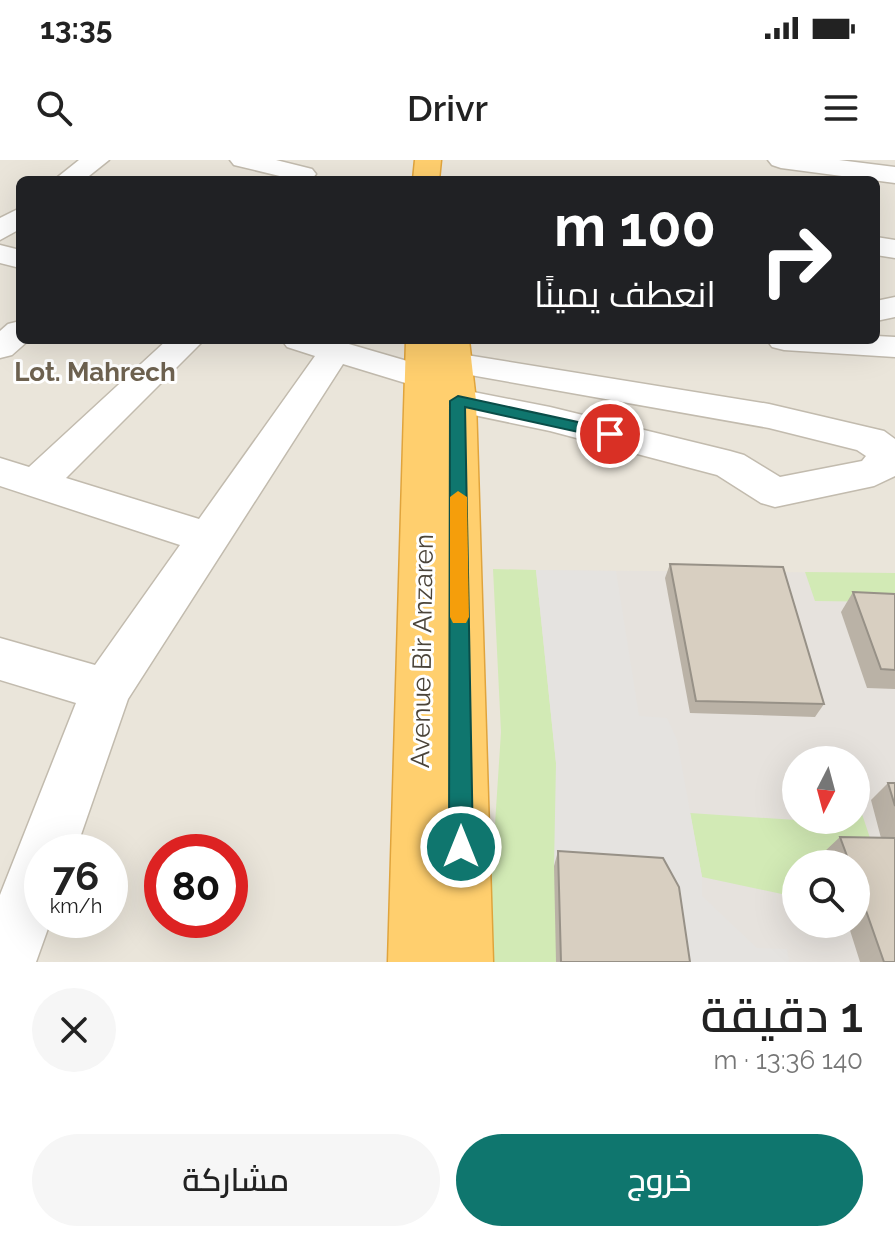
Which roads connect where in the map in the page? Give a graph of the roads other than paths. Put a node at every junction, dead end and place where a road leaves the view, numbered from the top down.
1 (96, 160) edge
2 (243, 160) edge
3 (781, 160) edge
4 (856, 170) edge
5 (304, 171) edge
6 (895, 175) edge
7 (73, 176) edge
8 (16, 334) edge
9 (182, 344) edge
10 (333, 344) edge
11 (839, 344) edge
12 (850, 344) edge
13 (895, 347) edge
14 (0, 348) edge
15 (895, 360) edge
16 (439, 363) edge
17 (18, 477) edge
18 (209, 538) junction
19 (0, 659) edge
20 (106, 690) junction
21 (53, 834) edge
22 (24, 911) edge
23 (5, 962) edge
24 (419, 962) edge
25 (462, 962) edge

1 - 7 street
2 - 5 street
3 - 4 street
4 - 6 street
8 - 14 street
9 - 17 street
10 - 16 street
10 - 18 street
11 - 15 street
12 - 13 street
16 - 16 street
16 - 24 highway, Avenue Bir Anzaren
16 - 25 highway, Avenue Bir Anzaren
17 - 18 street
18 - 20 street
19 - 20 street
20 - 21 street
22 - 23 street

